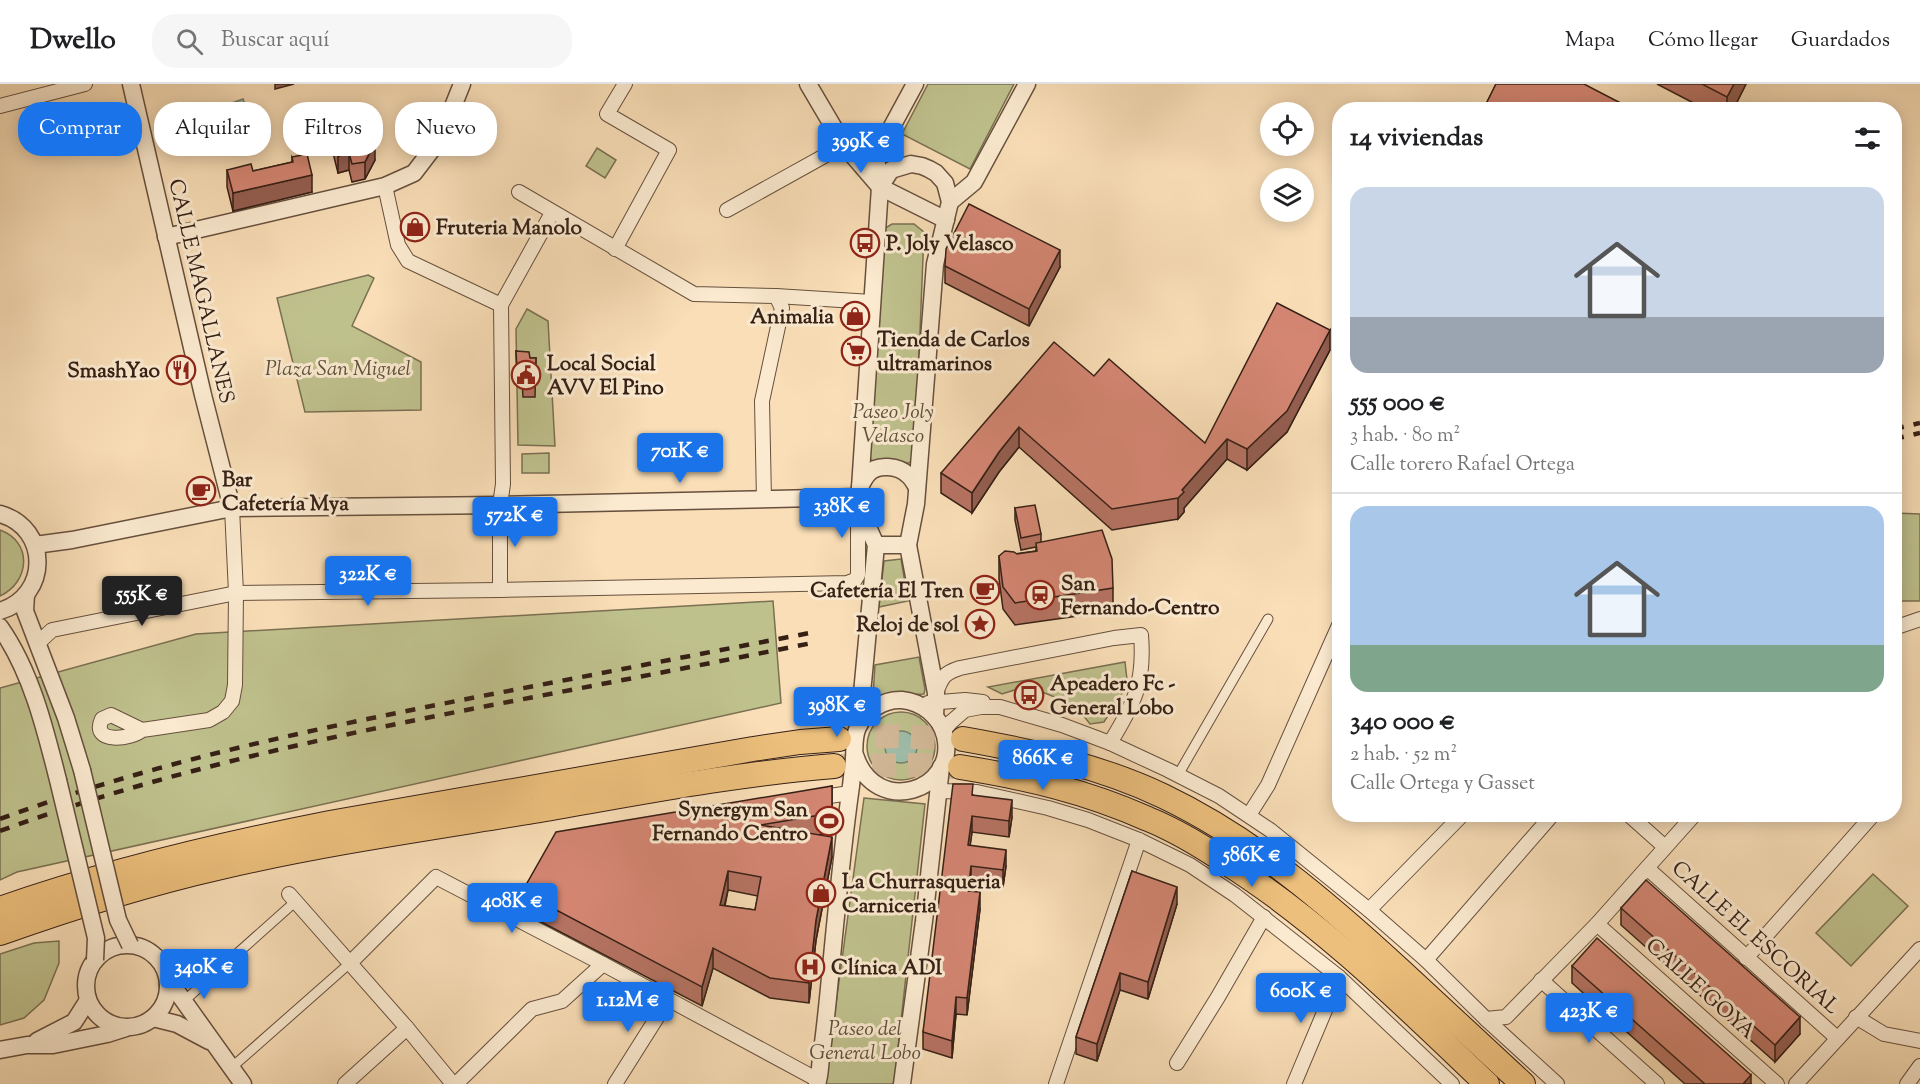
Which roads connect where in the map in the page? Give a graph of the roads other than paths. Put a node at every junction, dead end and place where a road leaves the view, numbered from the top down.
1 (85, 84) edge
2 (131, 84) edge
3 (462, 84) edge
4 (625, 84) edge
5 (808, 84) edge
6 (915, 84) edge
7 (1027, 84) edge
8 (0, 106) edge
9 (844, 144) junction
10 (385, 186) junction
11 (880, 188) junction
12 (519, 192) dead end
13 (950, 202) junction
14 (727, 210) dead end
15 (552, 213) junction
16 (946, 220) junction
17 (166, 237) junction
18 (615, 249) junction
19 (779, 302) junction
20 (872, 302) junction
21 (501, 305) junction
22 (917, 487) junction
23 (860, 492) junction
24 (764, 500) junction
25 (500, 505) junction
26 (232, 508) junction
27 (0, 513) edge
28 (864, 518) junction
29 (35, 545) junction
30 (876, 545) junction
31 (908, 545) junction
32 (500, 590) junction
33 (236, 592) junction
34 (26, 595) junction
35 (0, 611) edge
36 (1902, 618) edge
37 (1920, 618) edge
38 (1268, 619) dead end
39 (1902, 625) edge
40 (0, 627) edge
41 (1332, 641) edge
42 (38, 643) junction
43 (993, 706) junction
44 (943, 717) junction
45 (859, 725) junction
46 (142, 730) dead end
47 (1110, 744) junction
48 (842, 753) junction
49 (951, 767) junction
50 (1178, 775) junction
51 (939, 791) junction
52 (850, 793) junction
53 (807, 799) edge
54 (1249, 815) junction
55 (1455, 822) edge
56 (1546, 822) edge
57 (1637, 822) edge
58 (1688, 822) edge
59 (1866, 822) edge
60 (1139, 840) junction
61 (1665, 847) junction
62 (1647, 868) junction
63 (292, 898) joint
64 (0, 909) edge
65 (1369, 910) junction
66 (1264, 917) junction
67 (1598, 924) junction
68 (0, 933) edge
69 (130, 945) junction
70 (1920, 949) edge
71 (1746, 958) junction
72 (95, 960) junction
73 (1426, 960) junction
74 (350, 963) junction
75 (603, 964) junction
76 (1339, 977) junction
77 (1542, 980) junction
78 (168, 984) junction
79 (88, 1000) junction
80 (668, 1000) junction
81 (184, 1001) junction
82 (1856, 1017) junction
83 (153, 1018) junction
84 (1486, 1019) junction
85 (129, 1027) junction
86 (407, 1028) junction
87 (1837, 1038) junction
88 (1920, 1041) edge
89 (212, 1043) junction
90 (27, 1045) junction
91 (0, 1050) edge
92 (1177, 1063) dead end
93 (1920, 1066) edge
94 (231, 1068) junction
95 (817, 1082) edge
96 (243, 1084) edge
97 (345, 1084) edge
98 (454, 1084) edge
99 (615, 1084) edge
100 (902, 1084) edge
101 (1056, 1084) edge
102 (1294, 1084) edge
103 (1452, 1084) edge
104 (1487, 1084) edge
105 (1523, 1084) edge
106 (1557, 1084) edge
107 (1656, 1084) edge
108 (1777, 1084) edge
109 (1796, 1084) edge
110 (1907, 1084) edge

1 - 8 street
2 - 17 street, CALLE MAGALLANES
3 - 10 street
4 - 18 street
5 - 9 street
6 - 11 street
7 - 13 street
9 - 11 street
9 - 14 street
10 - 17 street
10 - 21 street
11 - 13 street
11 - 16 street
11 - 20 street
12 - 15 street
13 - 16 street
15 - 18 street
15 - 21 street
16 - 22 street
17 - 26 street, CALLE MAGALLANES
18 - 19 street
19 - 20 street
19 - 24 street
20 - 23 street
21 - 25 street
22 - 23 street
22 - 31 street
23 - 24 street
23 - 28 street
24 - 25 street
25 - 26 street
25 - 32 street
26 - 29 street
26 - 33 street
27 - 29 street
28 - 30 street
28 - 32 street
29 - 34 street
30 - 31 street
30 - 45 street
31 - 44 street
32 - 33 street
33 - 42 street
33 - 46 street
34 - 35 street
34 - 42 street
36 - 37 street
37 - 39 street
38 - 50 street
40 - 72 street, bridge
41 - 54 street
42 - 69 street, bridge
43 - 44 street
43 - 44 street
43 - 47 street
44 - 45 street
44 - 47 street
44 - 49 street
44 - 105 highway
45 - 48 street
47 - 50 street
48 - 49 street
48 - 52 street
48 - 64 highway
48 - 68 highway
49 - 51 street
49 - 104 highway
50 - 54 street
51 - 60 street
51 - 100 street
52 - 53 street
52 - 95 street
54 - 65 street
55 - 65 street
56 - 73 street
57 - 61 street, CALLE EL ESCORIAL
58 - 61 street
59 - 71 street
60 - 66 street
60 - 101 street
61 - 62 street
62 - 67 street
62 - 71 street, CALLE EL ESCORIAL
63 - 74 street
63 - 81 street
65 - 73 street
66 - 76 street
66 - 92 street
67 - 77 street
67 - 108 street, CALLE GOYA
69 - 72 street
69 - 78 street
70 - 82 street
71 - 87 street, CALLE EL ESCORIAL
72 - 79 street
73 - 84 street
74 - 75 street
74 - 86 street
74 - 94 street
75 - 80 street
75 - 98 street
76 - 102 street
76 - 103 street
77 - 84 street
77 - 107 street
78 - 81 street
78 - 83 street
79 - 85 street
79 - 90 street
80 - 95 street
80 - 99 street
81 - 89 street
82 - 87 street
82 - 88 street
83 - 85 street
83 - 89 street
84 - 106 street
85 - 90 street
86 - 97 street
86 - 98 street
87 - 109 street
89 - 94 street
90 - 91 street
93 - 110 street
94 - 96 street

